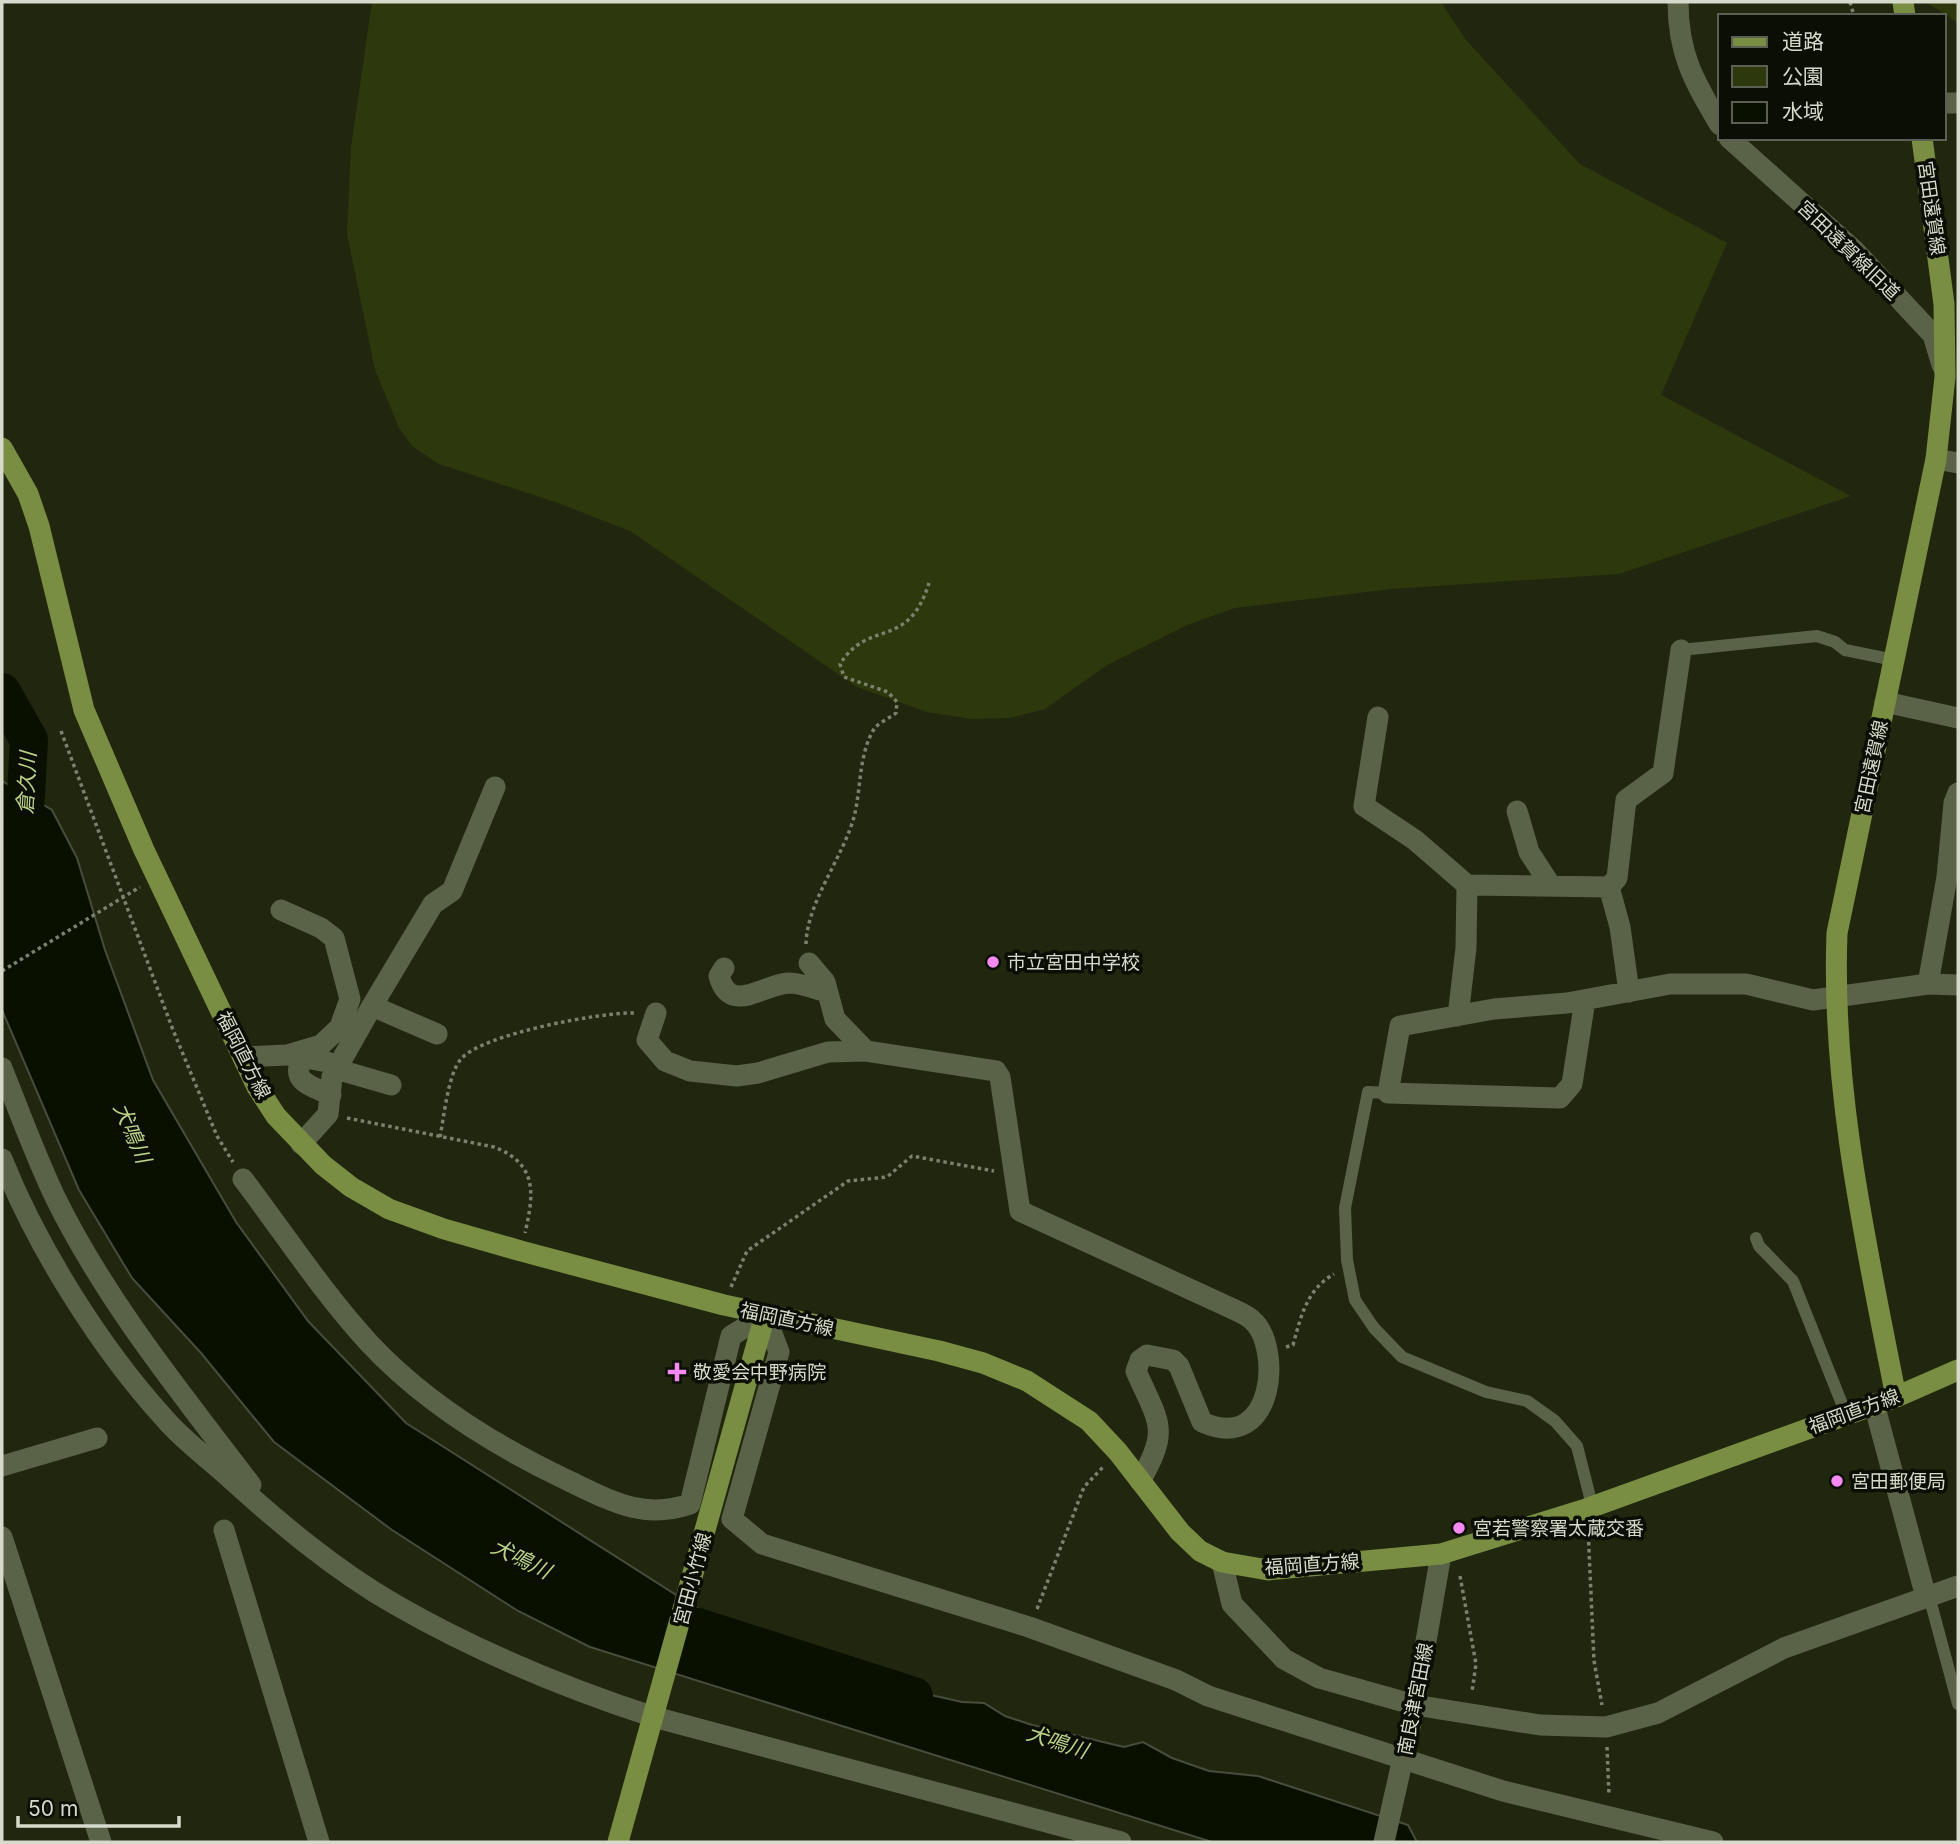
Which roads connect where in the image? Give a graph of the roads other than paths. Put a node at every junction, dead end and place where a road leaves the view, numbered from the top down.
1 (1678, 2) edge
2 (1718, 122) edge
3 (1731, 140) edge
4 (1923, 140) edge
5 (1945, 377) junction
6 (2, 448) edge
7 (1936, 459) junction
8 (1958, 463) edge
9 (1681, 650) joint
10 (1894, 660) junction
11 (1885, 702) junction
12 (1378, 717) dead end
13 (1958, 718) edge
14 (495, 787) dead end
15 (1958, 793) edge
16 (1517, 811) dead end
17 (1467, 885) junction
18 (1551, 886) junction
19 (1609, 887) junction
20 (281, 910) dead end
21 (809, 963) road end
22 (724, 968) dead end
23 (1928, 984) junction
24 (1958, 985) edge
25 (828, 992) junction
26 (1629, 992) junction
27 (1834, 996) junction
28 (1585, 1000) junction
29 (372, 1006) junction
30 (656, 1013) road end
31 (1458, 1016) junction
32 (437, 1034) dead end
33 (866, 1051) junction
34 (303, 1054) junction
35 (243, 1057) junction
36 (2, 1068) edge
37 (336, 1069) junction
38 (391, 1085) dead end
39 (1388, 1093) junction
40 (329, 1105) junction
41 (301, 1144) junction
42 (2, 1159) edge
43 (243, 1179) road end
44 (1756, 1238) dead end
45 (765, 1315) junction
46 (1958, 1370) edge
47 (1896, 1397) junction
48 (1874, 1404) junction
49 (1846, 1414) junction
50 (97, 1438) dead end
51 (2, 1466) edge
52 (1140, 1480) junction
53 (1589, 1507) junction
54 (284, 1527) junction
55 (224, 1530) dead end
56 (2, 1537) edge
57 (1448, 1552) junction
58 (1222, 1562) junction
59 (1958, 1586) edge
60 (1926, 1597) junction
61 (1958, 1704) edge
62 (1415, 1705) junction
63 (654, 1717) junction
64 (1404, 1759) junction
65 (101, 1842) edge
66 (318, 1842) edge
67 (618, 1842) edge
68 (1121, 1842) edge
69 (1384, 1842) edge
70 (1713, 1842) edge

1 - 2 street
3 - 5 street, 宮田遠賀線旧道
4 - 5 main road, 宮田遠賀線
5 - 7 main road, 宮田遠賀線
6 - 35 main road, 福岡直方線
7 - 8 street
7 - 10 main road, 宮田遠賀線
9 - 10 lane
9 - 19 street
10 - 11 main road, 宮田遠賀線
11 - 13 street
11 - 27 main road, 宮田遠賀線
12 - 17 street
14 - 29 street
15 - 23 street
16 - 18 street
17 - 18 street
17 - 31 street
18 - 19 street
19 - 26 street
20 - 34 street
21 - 25 street
22 - 25 street
23 - 24 street
23 - 27 street
25 - 33 street
26 - 27 street
26 - 28 street
27 - 47 main road, 宮田遠賀線
28 - 31 street
28 - 39 street
29 - 32 street
29 - 37 street
30 - 33 street
31 - 39 street
33 - 52 street
34 - 35 street
34 - 37 street
34 - 40 street
35 - 41 main road, 福岡直方線
36 - 54 street
37 - 38 street
37 - 40 street
39 - 53 lane
40 - 41 street
41 - 45 main road, 福岡直方線
42 - 54 street
43 - 45 street
44 - 49 lane
45 - 52 main road, 福岡直方線
45 - 63 main road, 宮田小竹線
45 - 64 street
46 - 47 main road, 福岡直方線
47 - 48 main road, 福岡直方線
48 - 49 main road, 福岡直方線
48 - 60 street
49 - 53 main road, 福岡直方線
50 - 51 street
52 - 58 main road, 福岡直方線
53 - 57 main road, 福岡直方線
54 - 63 street
55 - 66 street
56 - 65 street
57 - 58 main road, 福岡直方線
57 - 62 street, 南良津宮田線
58 - 62 street
59 - 60 street
60 - 61 lane
60 - 62 street
62 - 64 street, 南良津宮田線
63 - 67 main road, 宮田小竹線
63 - 68 street
64 - 69 street, 南良津宮田線
64 - 70 street

